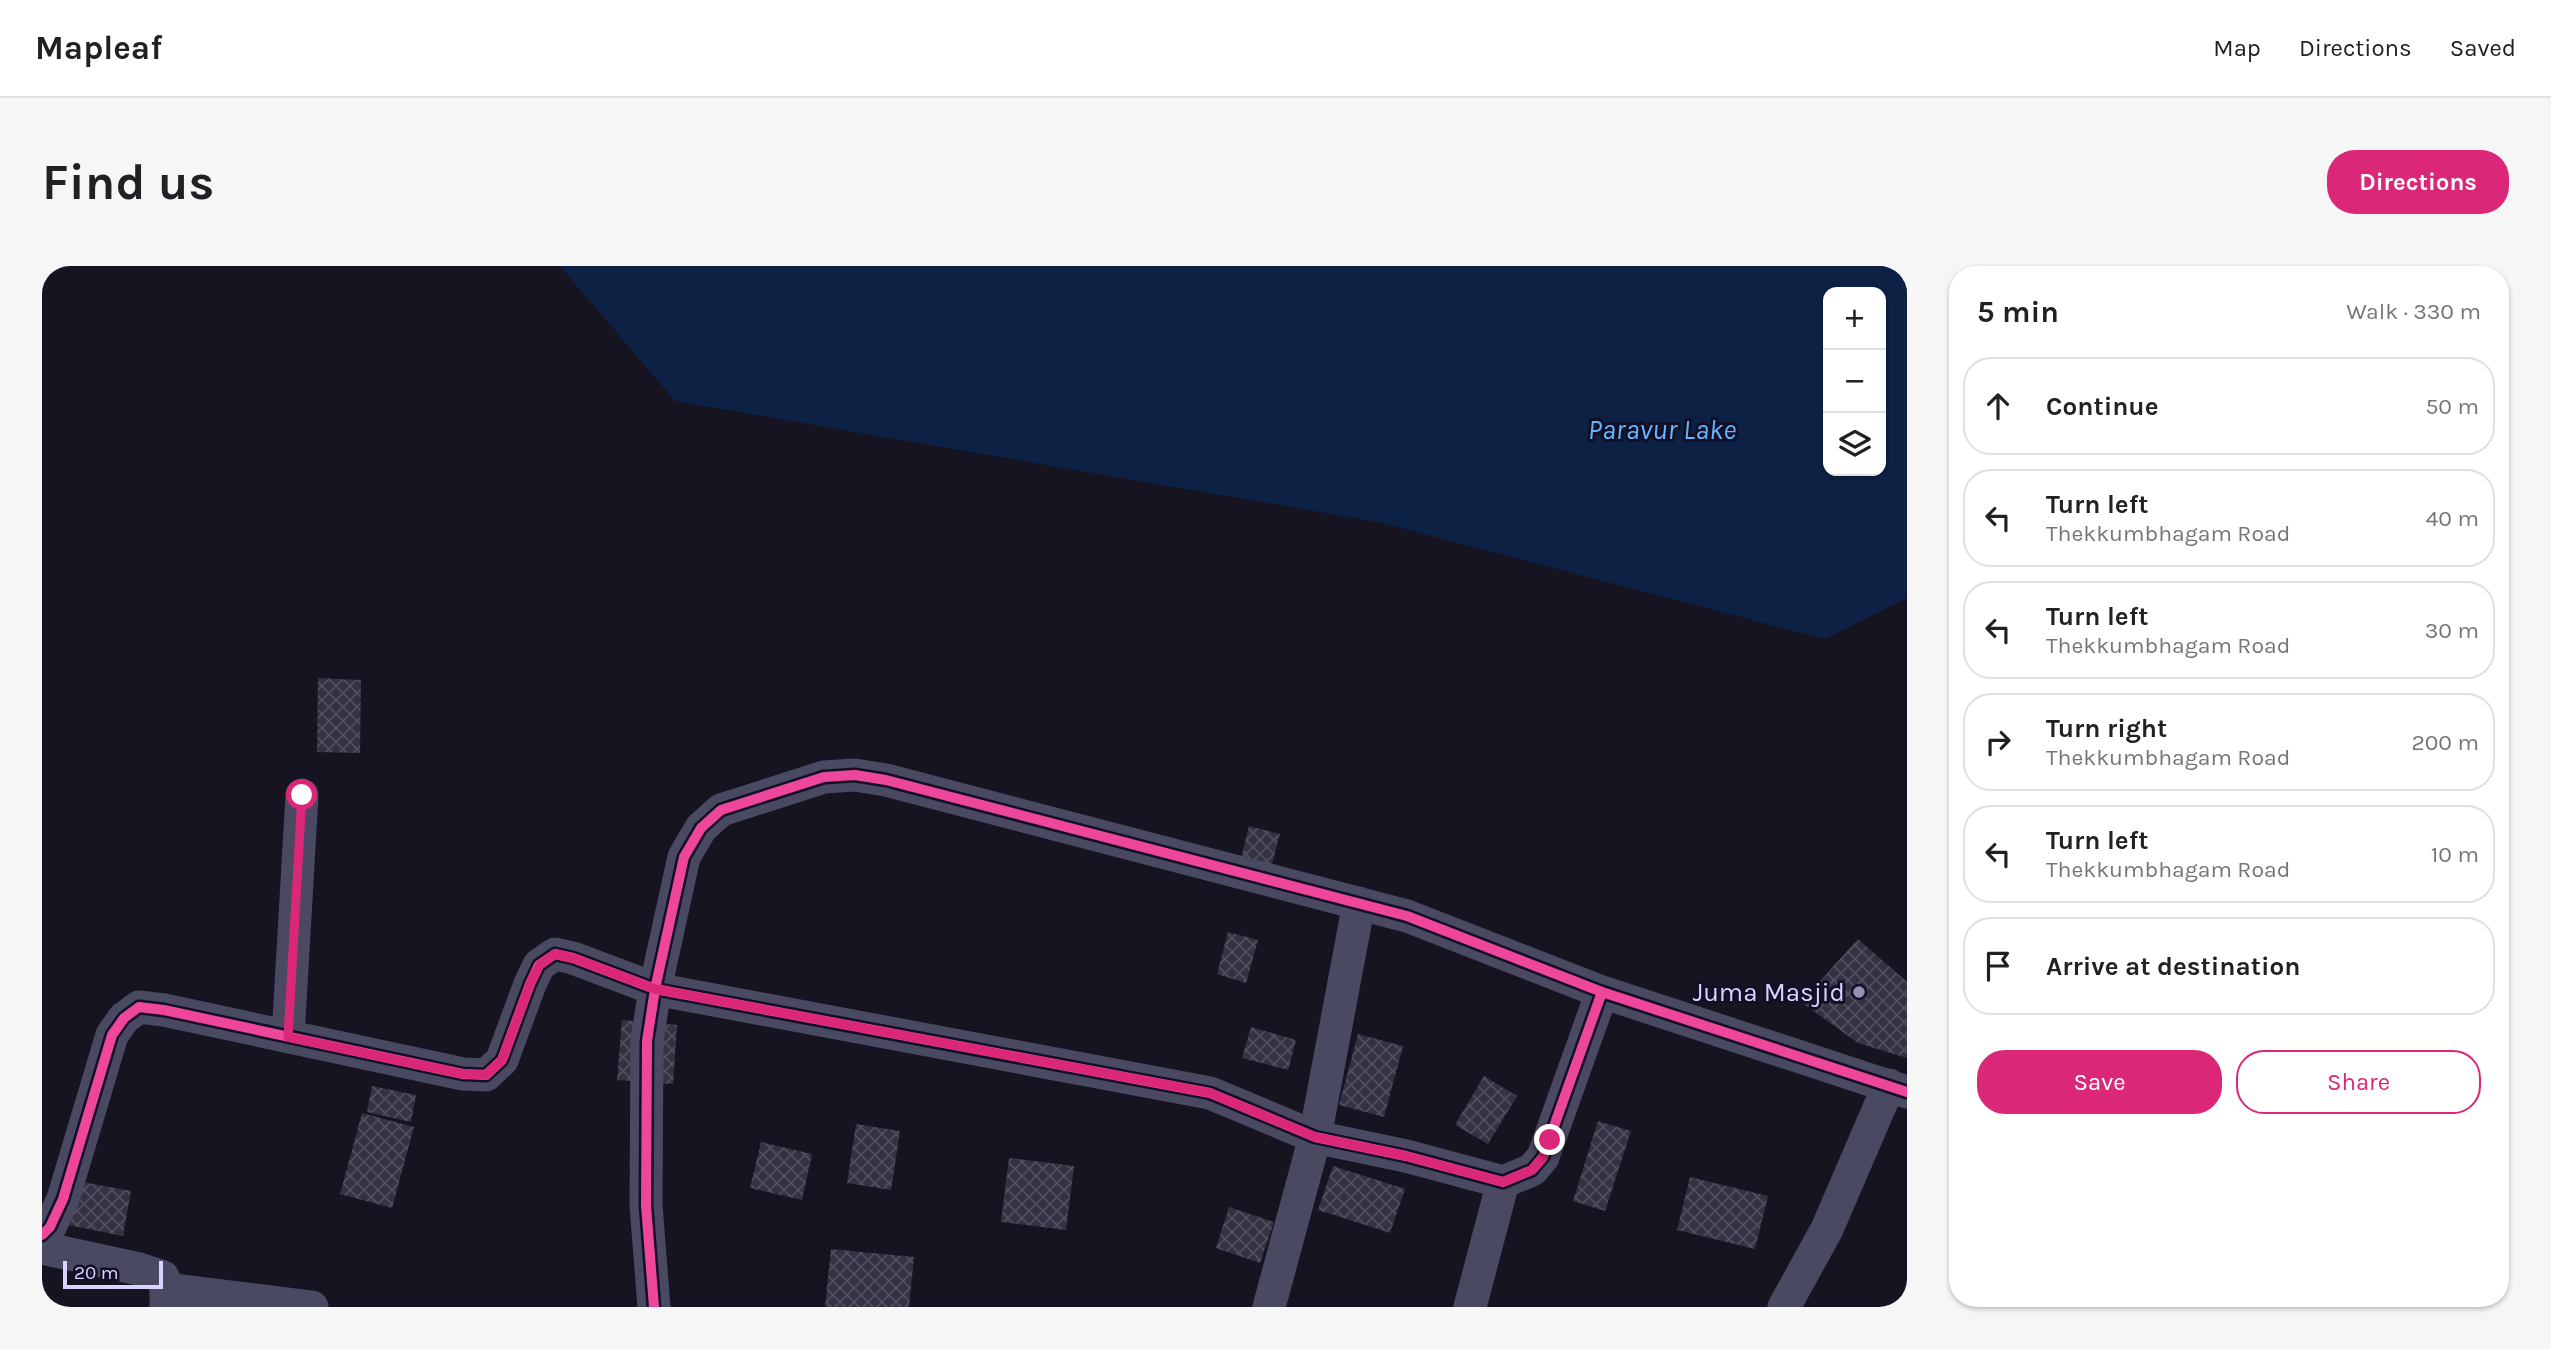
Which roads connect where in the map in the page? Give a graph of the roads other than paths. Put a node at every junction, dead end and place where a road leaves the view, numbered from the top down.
1 (302, 795) dead end
2 (1359, 903) junction
3 (655, 989) junction
4 (1602, 992) junction
5 (288, 1037) junction
6 (1898, 1089) edge
7 (1315, 1137) junction
8 (1503, 1182) junction
9 (42, 1235) edge
10 (42, 1248) edge
11 (167, 1298) edge
12 (312, 1307) edge
13 (654, 1307) edge
14 (1269, 1307) edge
15 (1469, 1307) edge
16 (1784, 1307) edge

1 - 5 street
2 - 3 street
2 - 4 street
2 - 7 street
3 - 5 street
3 - 7 street
3 - 13 street
4 - 6 street
4 - 8 street
5 - 9 street
6 - 16 street
7 - 8 street
7 - 14 street
8 - 15 street
10 - 11 street
11 - 12 street

